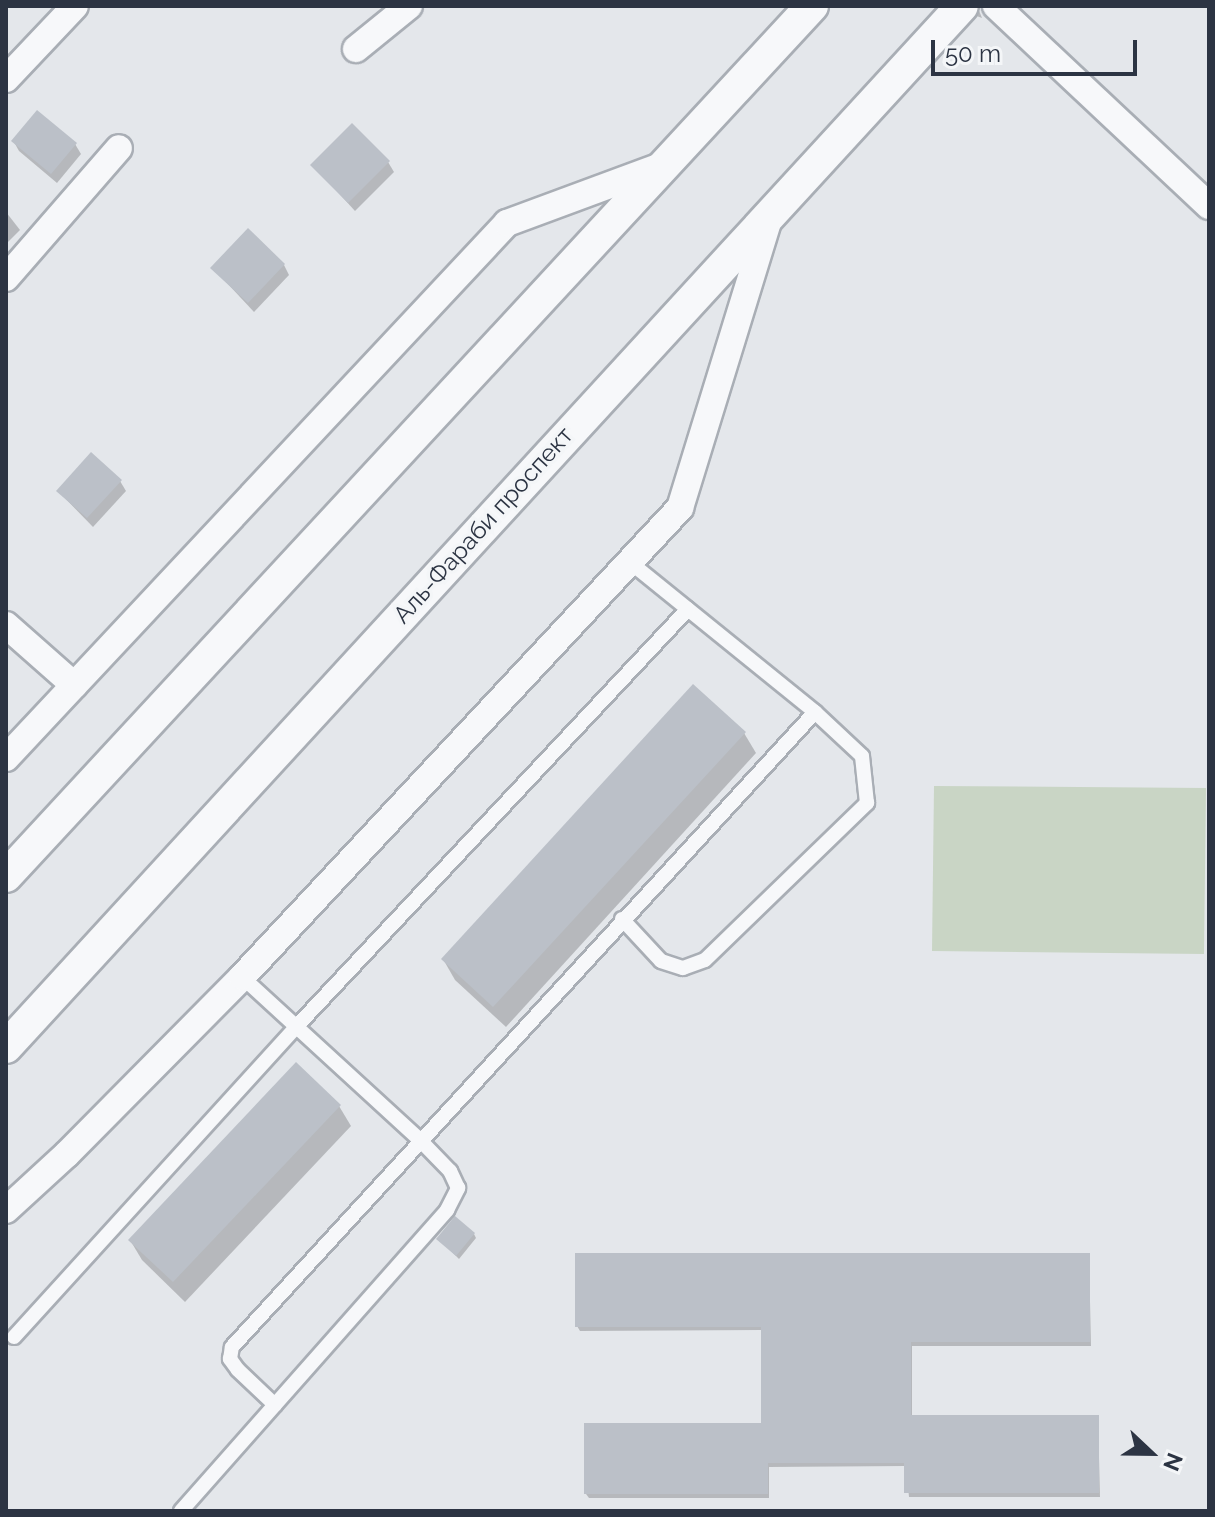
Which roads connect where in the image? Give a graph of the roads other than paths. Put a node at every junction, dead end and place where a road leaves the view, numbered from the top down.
1 (75, 6) edge
2 (409, 6) edge
3 (812, 6) edge
4 (962, 6) edge
5 (996, 6) edge
6 (356, 49) dead end
7 (6, 79) edge
8 (119, 148) dead end
9 (664, 165) junction
10 (1209, 206) edge
11 (771, 210) junction
12 (6, 278) edge
13 (630, 562) junction
14 (688, 609) junction
15 (6, 625) edge
16 (74, 685) junction
17 (815, 712) junction
18 (6, 758) edge
19 (6, 876) edge
20 (622, 919) junction
21 (242, 977) junction
22 (296, 1027) junction
23 (6, 1047) edge
24 (420, 1140) junction
25 (6, 1210) edge
26 (14, 1337) dead end
27 (275, 1405) junction
28 (181, 1511) edge

1 - 7 street
2 - 6 street
3 - 9 street
4 - 11 street, Аль-Фараби проспект
5 - 10 street
8 - 12 street
9 - 16 street
9 - 19 street
11 - 13 street
11 - 23 street, Аль-Фараби проспект
13 - 14 lane
13 - 21 street
14 - 17 lane
14 - 22 lane
15 - 16 street
16 - 18 street
17 - 20 lane
17 - 20 lane
20 - 24 lane
21 - 22 lane
21 - 25 street
22 - 24 lane
22 - 26 lane
24 - 27 lane
24 - 27 lane
27 - 28 lane

